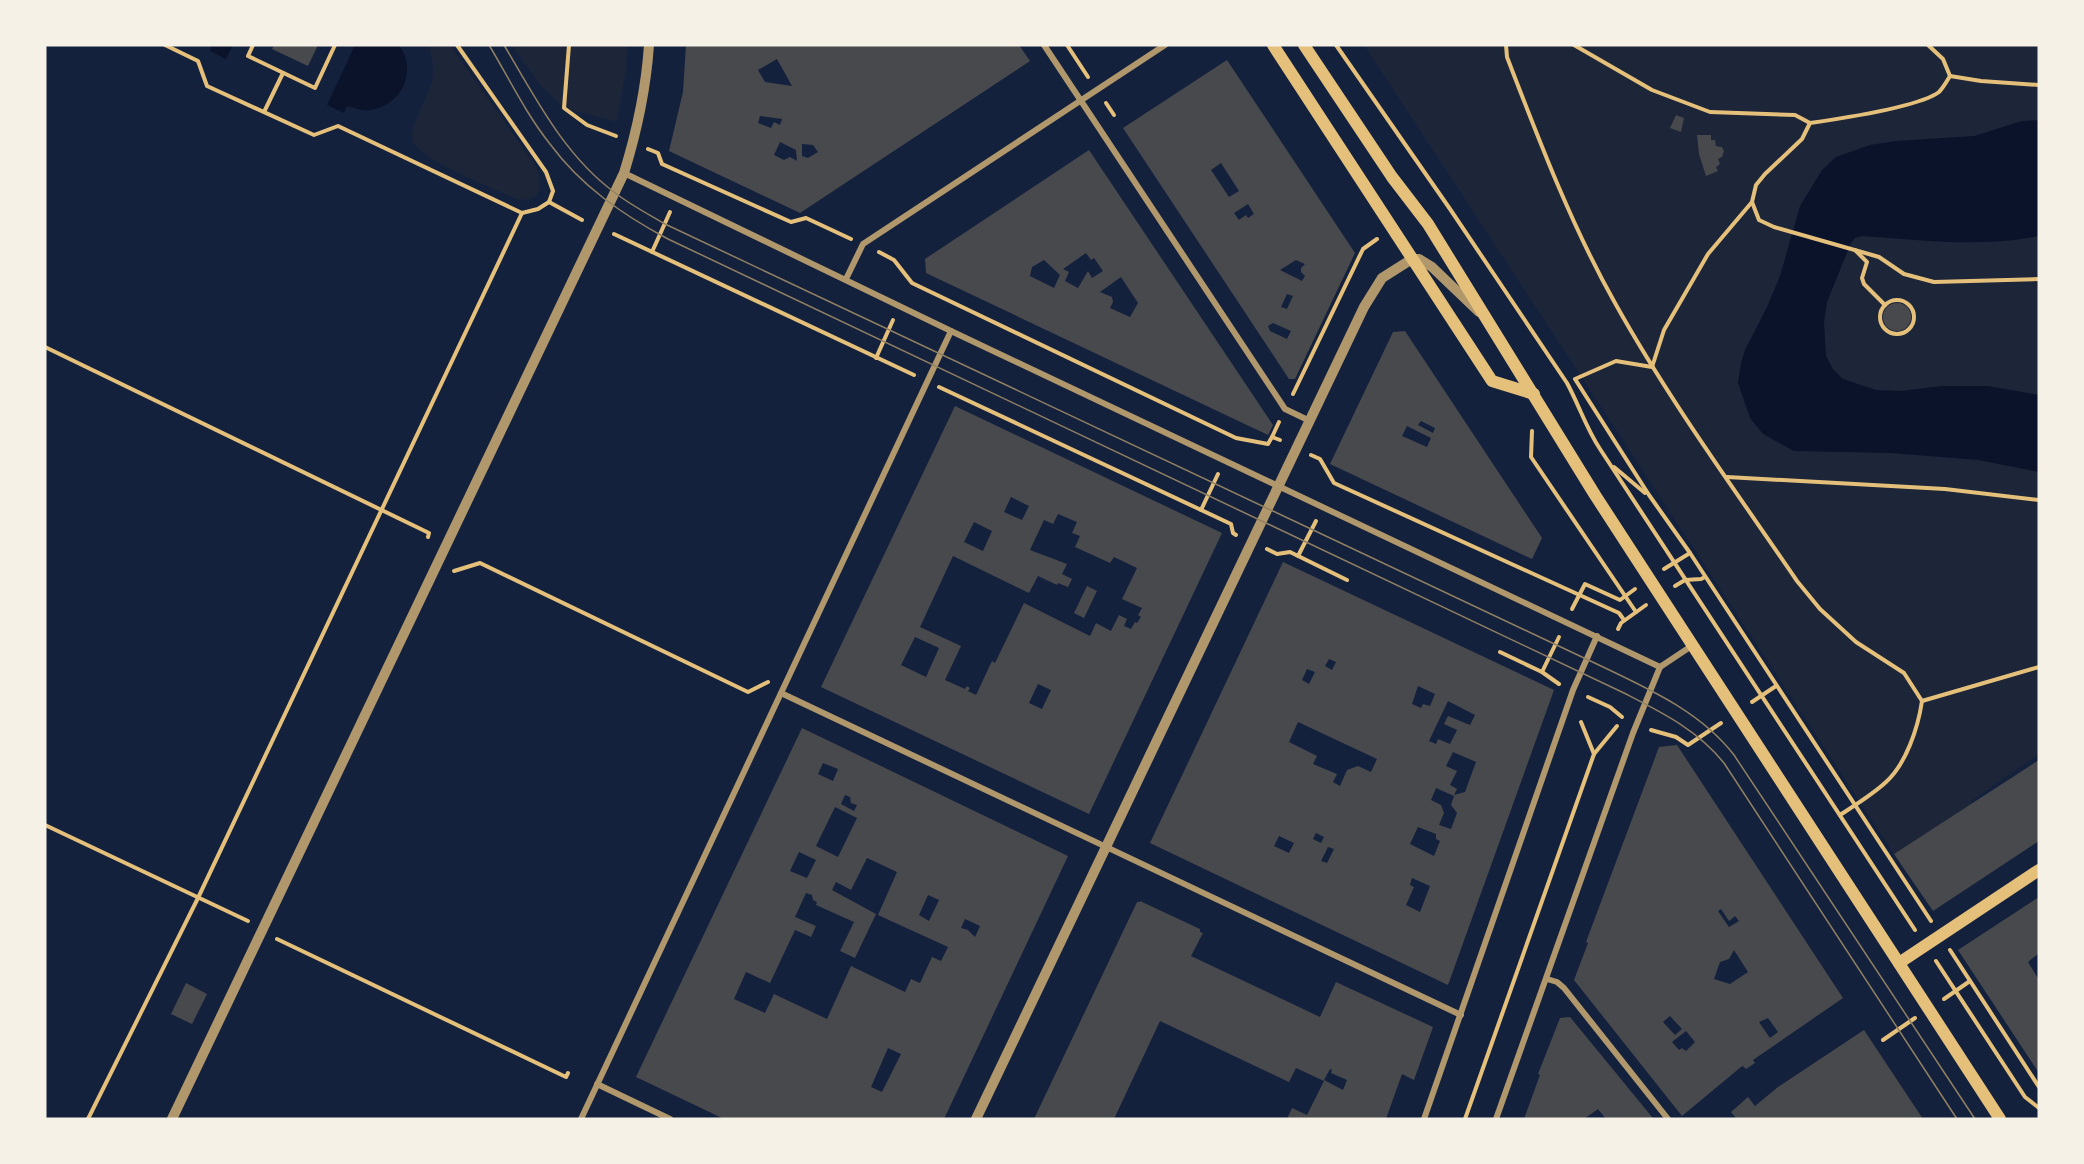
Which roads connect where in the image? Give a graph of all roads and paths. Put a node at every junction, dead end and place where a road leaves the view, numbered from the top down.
1 (165, 45) edge
2 (253, 45) edge
3 (335, 45) edge
4 (457, 45) edge
5 (569, 45) edge
6 (649, 45) edge
7 (1044, 45) edge
8 (1067, 45) edge
9 (1165, 45) edge
10 (1273, 45) edge
11 (1304, 45) edge
12 (1336, 45) edge
13 (1506, 45) edge
14 (1574, 45) edge
15 (1928, 45) edge
16 (283, 73) junction
17 (1950, 76) junction
18 (1089, 77) dead end
19 (2039, 85) edge
20 (1103, 99) dead end
21 (1081, 100) junction
22 (264, 112) junction
23 (1113, 115) dead end
24 (1810, 123) junction
25 (634, 142) junction
26 (624, 173) junction
27 (549, 202) junction
28 (1752, 202) junction
29 (674, 205) dead end
30 (522, 213) junction
31 (603, 229) junction
32 (854, 240) dead end
33 (872, 249) dead end
34 (1855, 249) junction
35 (652, 252) junction
36 (1412, 259) junction
37 (846, 279) junction
38 (2039, 279) edge
39 (1885, 305) junction
40 (896, 315) dead end
41 (1488, 320) junction
42 (951, 331) junction
43 (45, 346) edge
44 (876, 358) junction
45 (1652, 367) junction
46 (917, 377) dead end
47 (939, 387) dead end
48 (1534, 394) junction
49 (1310, 420) junction
50 (1236, 438) dead end
51 (1611, 465) junction
52 (1726, 477) junction
53 (1334, 483) dead end
54 (1278, 486) junction
55 (1648, 495) junction
56 (2039, 500) edge
57 (381, 510) junction
58 (1233, 533) dead end
59 (1264, 548) dead end
60 (437, 563) junction
61 (1347, 580) dead end
62 (1636, 612) dead end
63 (1624, 620) dead end
64 (1597, 636) junction
65 (1693, 645) junction
66 (1500, 652) dead end
67 (1660, 667) junction
68 (2039, 667) edge
69 (792, 669) junction
70 (1572, 690) junction
71 (781, 693) junction
72 (1922, 701) junction
73 (1623, 718) dead end
74 (1580, 724) dead end
75 (1594, 754) junction
76 (1855, 805) junction
77 (1840, 815) junction
78 (45, 825) edge
79 (1106, 847) junction
80 (2039, 870) edge
81 (198, 898) junction
82 (262, 930) junction
83 (1941, 936) junction
84 (1926, 946) junction
85 (1899, 963) junction
86 (1547, 979) junction
87 (1461, 1016) junction
88 (568, 1073) dead end
89 (597, 1084) junction
90 (2039, 1087) edge
91 (2039, 1108) edge
92 (88, 1119) edge
93 (172, 1119) edge
94 (581, 1119) edge
95 (670, 1119) edge
96 (976, 1119) edge
97 (1424, 1119) edge
98 (1464, 1119) edge
99 (1496, 1119) edge
100 (1668, 1119) edge
101 (2000, 1119) edge

1 - 22 path
2 - 16 path
3 - 16 path
4 - 27 path
5 - 25 path
6 - 25 street
7 - 21 street
8 - 18 path
9 - 21 street
10 - 36 main road
11 - 41 main road
12 - 51 path
13 - 45 path
14 - 24 path
15 - 17 path
16 - 22 path
17 - 19 path
17 - 24 path
20 - 23 path
21 - 37 street
21 - 49 street
22 - 30 path
24 - 28 path
25 - 26 street
25 - 32 path
26 - 31 street
26 - 37 street
27 - 30 path
27 - 31 path
28 - 34 path
28 - 45 path
29 - 35 path
30 - 57 path
31 - 35 path
31 - 60 street
33 - 50 path
34 - 38 path
34 - 39 path
35 - 44 path
36 - 41 street
36 - 48 main road
36 - 49 street
37 - 42 street
39 - 39 path
40 - 44 path
41 - 48 main road
42 - 54 street
42 - 69 street
43 - 57 path
44 - 46 path
45 - 52 path
45 - 55 path
47 - 58 path
48 - 62 path
48 - 65 main road
49 - 54 street
51 - 55 path
51 - 77 path
52 - 56 path
52 - 72 path
53 - 63 path
54 - 64 street
54 - 79 street
55 - 76 path
57 - 60 path
57 - 81 path
59 - 61 path
60 - 69 path
60 - 82 street
64 - 67 street
64 - 70 street
65 - 67 street
65 - 85 main road
66 - 70 path
67 - 86 street
68 - 72 path
69 - 71 street
70 - 87 street
71 - 79 street
71 - 89 street
72 - 76 path
73 - 75 path
74 - 75 path
75 - 98 path
76 - 77 path
76 - 83 path
77 - 84 path
78 - 81 path
79 - 87 street
79 - 96 street
80 - 83 main road
81 - 82 path
81 - 92 path
82 - 88 path
82 - 93 street
83 - 84 main road
83 - 90 path
84 - 85 main road
84 - 91 path
85 - 101 main road
86 - 99 street
86 - 100 street
87 - 97 street
89 - 94 street
89 - 95 street

